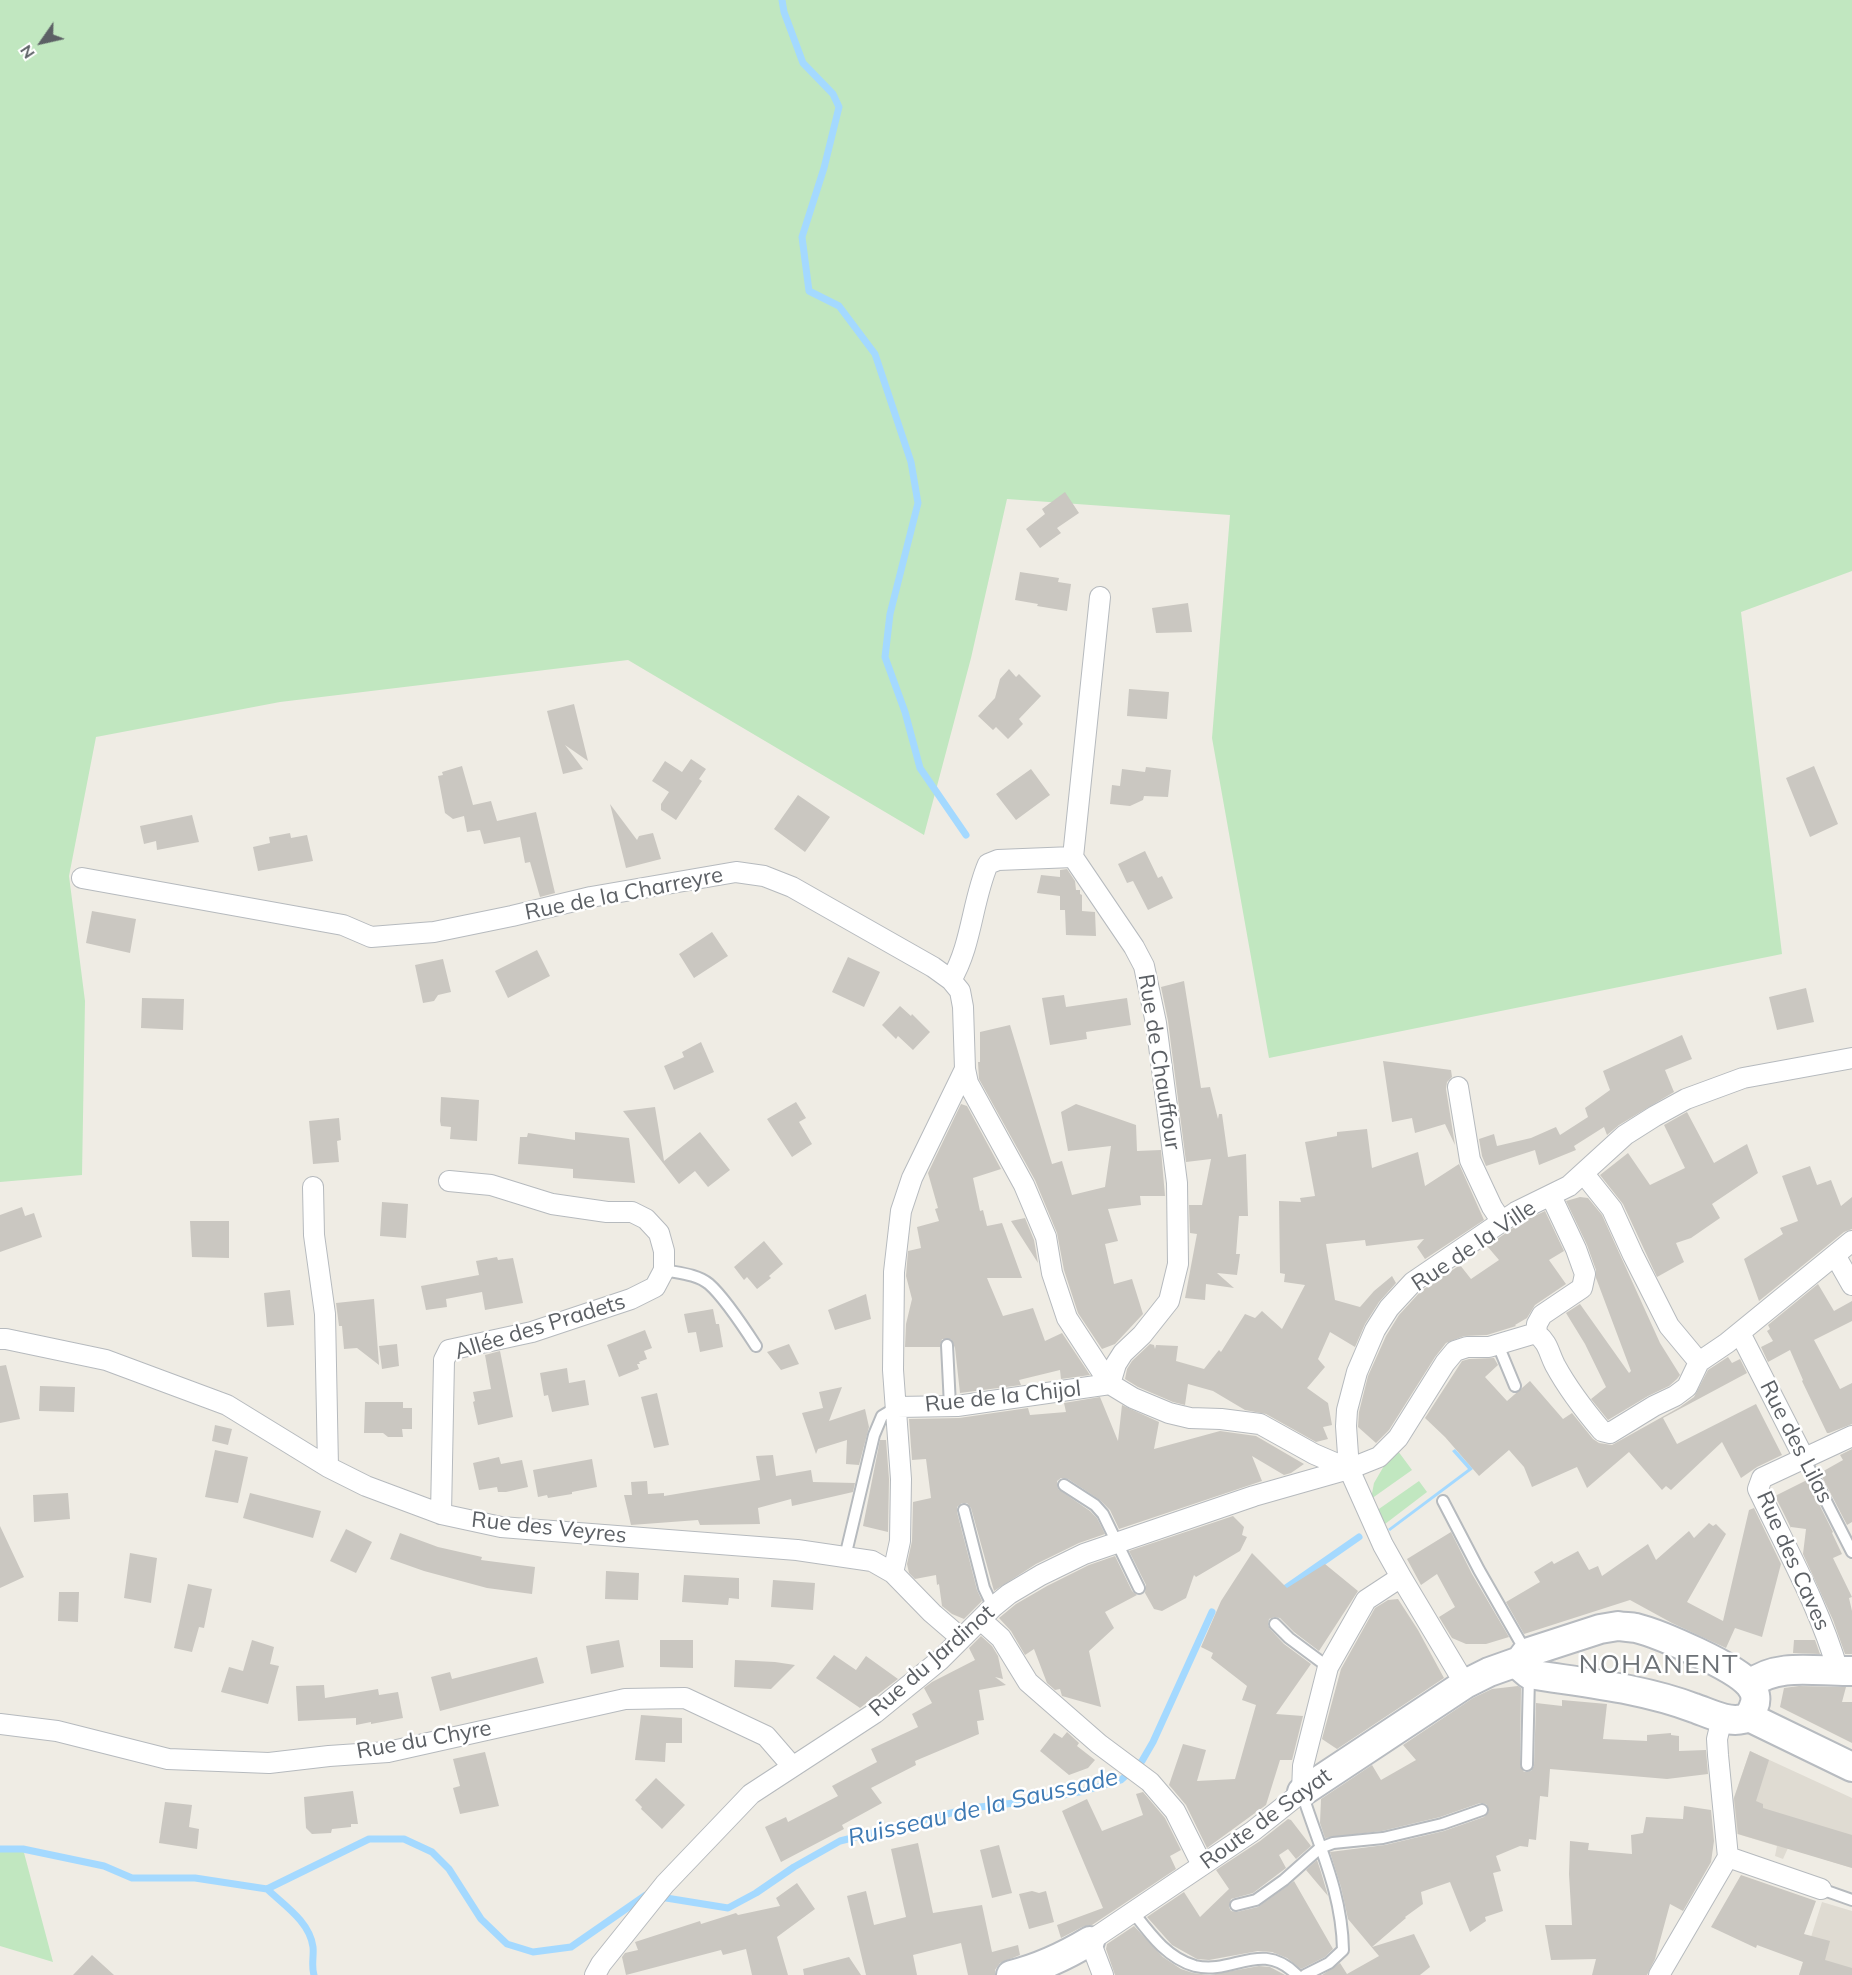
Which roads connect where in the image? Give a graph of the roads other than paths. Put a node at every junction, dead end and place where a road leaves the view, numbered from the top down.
1 (1100, 597) dead end
2 (1073, 857) junction
3 (82, 878) dead end
4 (951, 980) junction
5 (1852, 1058) edge
6 (965, 1069) junction
7 (1458, 1088) dead end
8 (1584, 1174) junction
9 (449, 1181) dead end
10 (313, 1187) dead end
11 (1551, 1196) junction
12 (1502, 1222) junction
13 (1852, 1241) edge
14 (1835, 1255) junction
15 (664, 1270) junction
16 (1852, 1285) edge
17 (1740, 1333) junction
18 (1536, 1334) junction
19 (0, 1339) edge
20 (947, 1345) dead end
21 (1498, 1345) junction
22 (756, 1346) dead end
23 (1698, 1362) junction
24 (1110, 1384) junction
25 (1515, 1386) dead end
26 (950, 1406) junction
27 (897, 1407) junction
28 (1852, 1436) edge
29 (1804, 1458) junction
30 (328, 1467) junction
31 (1349, 1469) junction
32 (1064, 1485) dead end
33 (1443, 1501) dead end
34 (964, 1510) dead end
35 (441, 1514) junction
36 (1116, 1543) junction
37 (1852, 1552) edge
38 (845, 1557) junction
39 (893, 1573) junction
40 (1401, 1577) junction
41 (1139, 1588) dead end
42 (987, 1613) junction
43 (1275, 1624) dead end
44 (961, 1638) junction
45 (1525, 1662) junction
46 (1328, 1667) junction
47 (1845, 1671) edge
48 (1465, 1684) junction
49 (1750, 1684) junction
50 (1736, 1717) junction
51 (0, 1724) edge
52 (1527, 1765) dead end
53 (792, 1766) junction
54 (1852, 1767) edge
55 (1302, 1792) junction
56 (1482, 1810) dead end
57 (1320, 1848) junction
58 (1728, 1857) junction
59 (1202, 1865) junction
60 (1821, 1889) joint
61 (1852, 1900) edge
62 (1236, 1905) dead end
63 (1133, 1912) junction
64 (1090, 1941) junction
65 (1207, 1971) edge
66 (595, 1975) edge
67 (1011, 1975) edge
68 (1103, 1975) edge
69 (1297, 1975) edge
70 (1305, 1975) edge
71 (1659, 1975) edge

1 - 2 street
2 - 4 street
2 - 24 street, Rue de Chauffour
3 - 4 street, Rue de la Charreyre
4 - 6 street
5 - 8 street, Rue de la Ville
6 - 24 street
6 - 27 street
7 - 12 street
8 - 11 street, Rue de la Ville
8 - 23 street
9 - 15 street
10 - 30 street
11 - 12 street, Rue de la Ville
11 - 18 street
12 - 31 street, Rue de la Ville
13 - 14 street
14 - 16 street
14 - 17 street
15 - 22 lane
15 - 35 street, Allée des Pradets
17 - 23 street
17 - 29 street, Rue des Lilas
18 - 21 street, Rue du Jardinot
18 - 23 street
19 - 30 street, Rue des Veyres
20 - 26 lane
21 - 25 lane
21 - 31 street, Rue du Jardinot
24 - 26 street, Rue de la Chijol
24 - 31 street
26 - 27 street, Rue de la Chijol
27 - 38 lane
27 - 39 street
28 - 29 street, Rue des Caves
29 - 37 lane, Rue des Lilas
29 - 47 street, Rue des Caves
30 - 35 street, Rue des Veyres
31 - 36 street, Rue du Jardinot
31 - 40 street
32 - 36 lane
33 - 45 lane
34 - 42 lane
35 - 38 street, Rue des Veyres
36 - 41 lane
36 - 42 street, Rue du Jardinot
38 - 39 street, Rue des Veyres
39 - 44 street, Rue des Veyres
40 - 46 street
40 - 48 street
42 - 44 street, Rue du Jardinot
42 - 59 street
43 - 46 lane
44 - 53 street, Rue du Jardinot
45 - 48 street, Route de Sayat
45 - 49 street, Route de Sayat
45 - 50 street
45 - 52 lane
46 - 55 street
47 - 49 street
48 - 55 street, Route de Sayat
49 - 50 street
50 - 54 street
50 - 58 street
51 - 53 street, Rue du Chyre
53 - 66 street, Rue du Jardinot
55 - 57 lane
55 - 59 street, Route de Sayat
56 - 57 lane
57 - 62 lane
57 - 70 lane
58 - 60 street
58 - 71 street
59 - 63 street, Route de Sayat
60 - 61 lane
63 - 64 street, Route de Sayat
63 - 65 lane
64 - 67 street, Route de Sayat
64 - 68 street
65 - 69 lane

